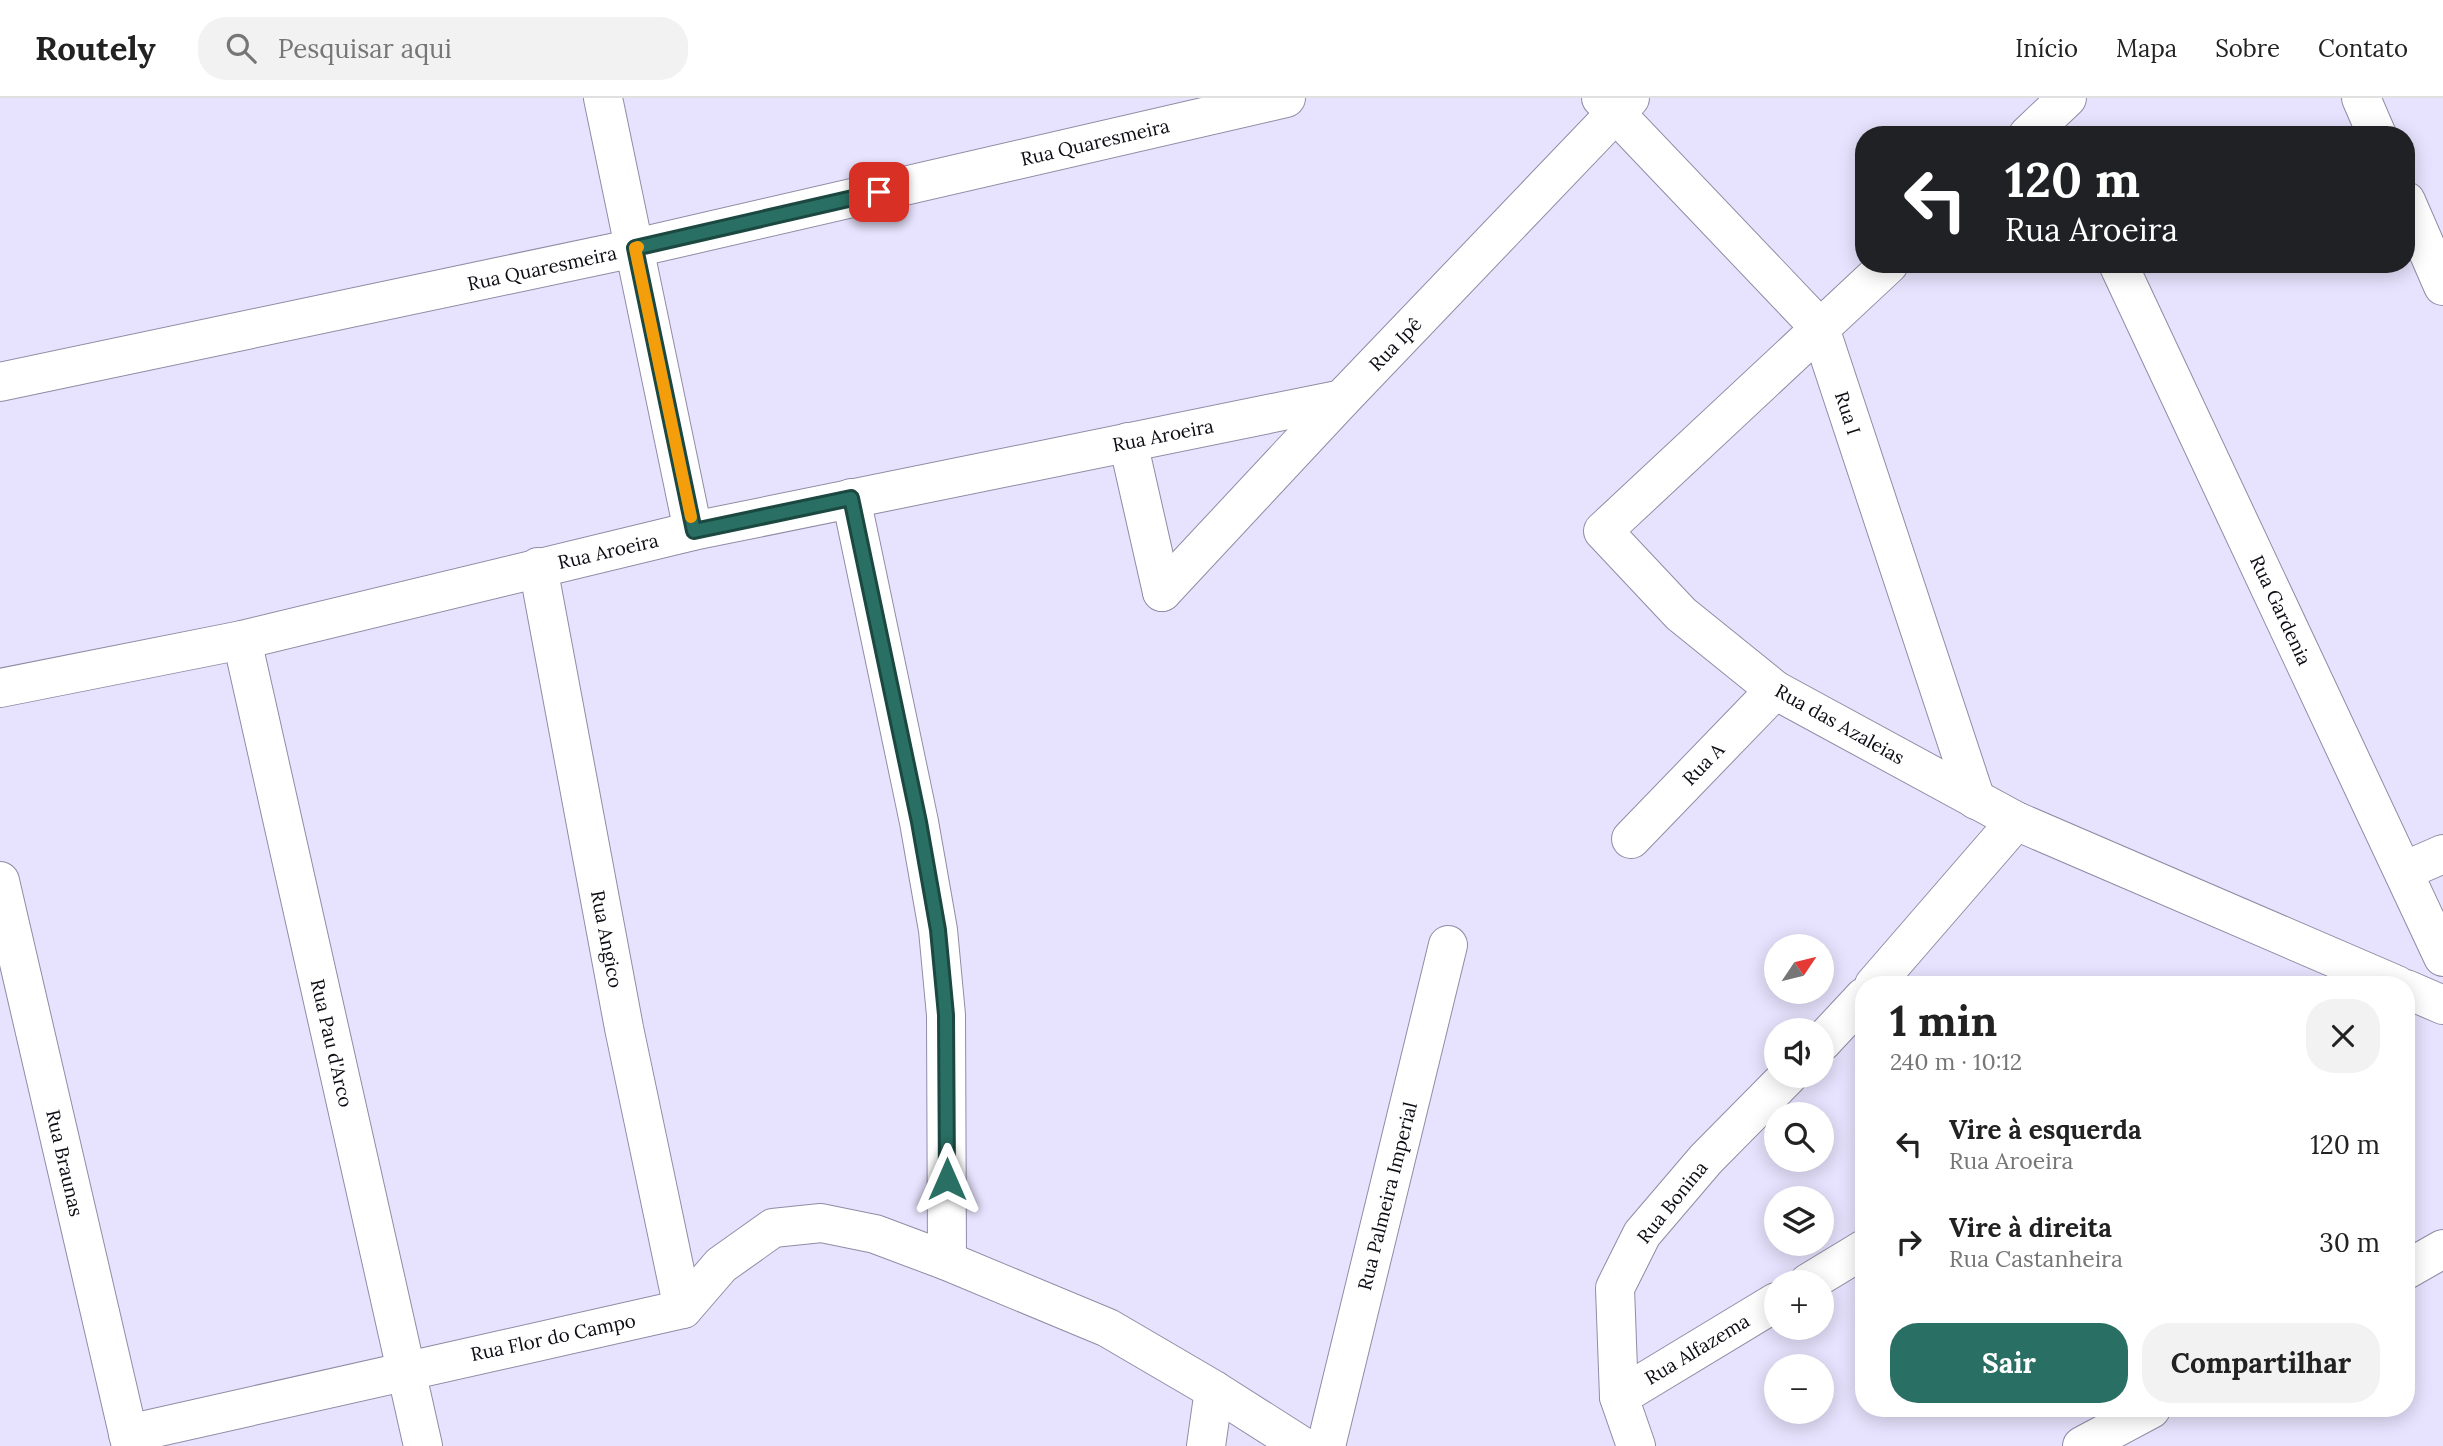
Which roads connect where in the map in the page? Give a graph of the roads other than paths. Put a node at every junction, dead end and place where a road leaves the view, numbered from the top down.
1 (603, 98) edge
2 (1286, 98) edge
3 (2361, 98) edge
4 (1615, 103) edge
5 (2373, 126) edge
6 (2415, 222) edge
7 (635, 248) junction
8 (1879, 273) edge
9 (2122, 273) edge
10 (2443, 286) edge
11 (1820, 328) junction
12 (0, 383) edge
13 (1342, 399) junction
14 (1128, 442) junction
15 (851, 498) junction
16 (694, 531) junction
17 (538, 567) junction
18 (242, 640) junction
19 (0, 688) edge
20 (1775, 690) junction
21 (1976, 800) junction
22 (2016, 821) junction
23 (1631, 839) dead end
24 (2443, 854) edge
25 (2404, 870) junction
26 (0, 881) edge
27 (1448, 945) dead end
28 (2443, 957) edge
29 (10, 972) edge
30 (1882, 976) edge
31 (2377, 976) edge
32 (2415, 993) edge
33 (2443, 1005) edge
34 (1855, 1007) edge
35 (1834, 1029) edge
36 (1776, 1088) edge
37 (2443, 1249) edge
38 (1855, 1254) edge
39 (947, 1261) junction
40 (2415, 1265) edge
41 (1829, 1270) edge
42 (683, 1309) junction
43 (1764, 1309) edge
44 (405, 1370) junction
45 (1214, 1390) junction
46 (1619, 1397) junction
47 (2136, 1417) edge
48 (130, 1440) edge
49 (423, 1446) edge
50 (1206, 1446) edge
51 (1302, 1446) edge
52 (1325, 1446) edge
53 (1636, 1446) edge
54 (2082, 1446) edge

1 - 7 street
2 - 7 street, Rua Quaresmeira
3 - 5 street
4 - 11 street, Rua I
4 - 13 street, Rua Ipê
6 - 10 street
7 - 12 street, Rua Quaresmeira
7 - 16 street
8 - 11 street, Rua das Azaleias
9 - 25 street, Rua Gardenia
11 - 20 street, Rua das Azaleias
11 - 21 street, Rua I
13 - 14 street, Rua Aroeira
13 - 14 street, Rua Ipê
14 - 15 street, Rua Aroeira
15 - 16 street, Rua Aroeira
15 - 39 street
16 - 17 street, Rua Aroeira
17 - 18 street, Rua Aroeira
17 - 42 street, Rua Angico
18 - 19 street, Rua Aroeira
18 - 44 street, Rua Pau d'Arco
20 - 21 street, Rua das Azaleias
20 - 23 street, Rua A
21 - 22 street, Rua das Azaleias
22 - 30 street
22 - 31 street, Rua das Azaleias
24 - 25 street
25 - 28 street, Rua Gardenia
26 - 29 street, Rua Braunas
27 - 52 street, Rua Palmeira Imperial
29 - 48 street, Rua Braunas
32 - 33 street
34 - 35 street
36 - 46 street, Rua Bonina
37 - 40 street
38 - 41 street
39 - 42 street
39 - 45 street
42 - 44 street, Rua Flor do Campo
43 - 46 street, Rua Alfazema
44 - 48 street, Rua Flor do Campo
44 - 49 street, Rua Pau d'Arco
45 - 50 street
45 - 51 street
46 - 53 street, Rua Bonina
47 - 54 street

